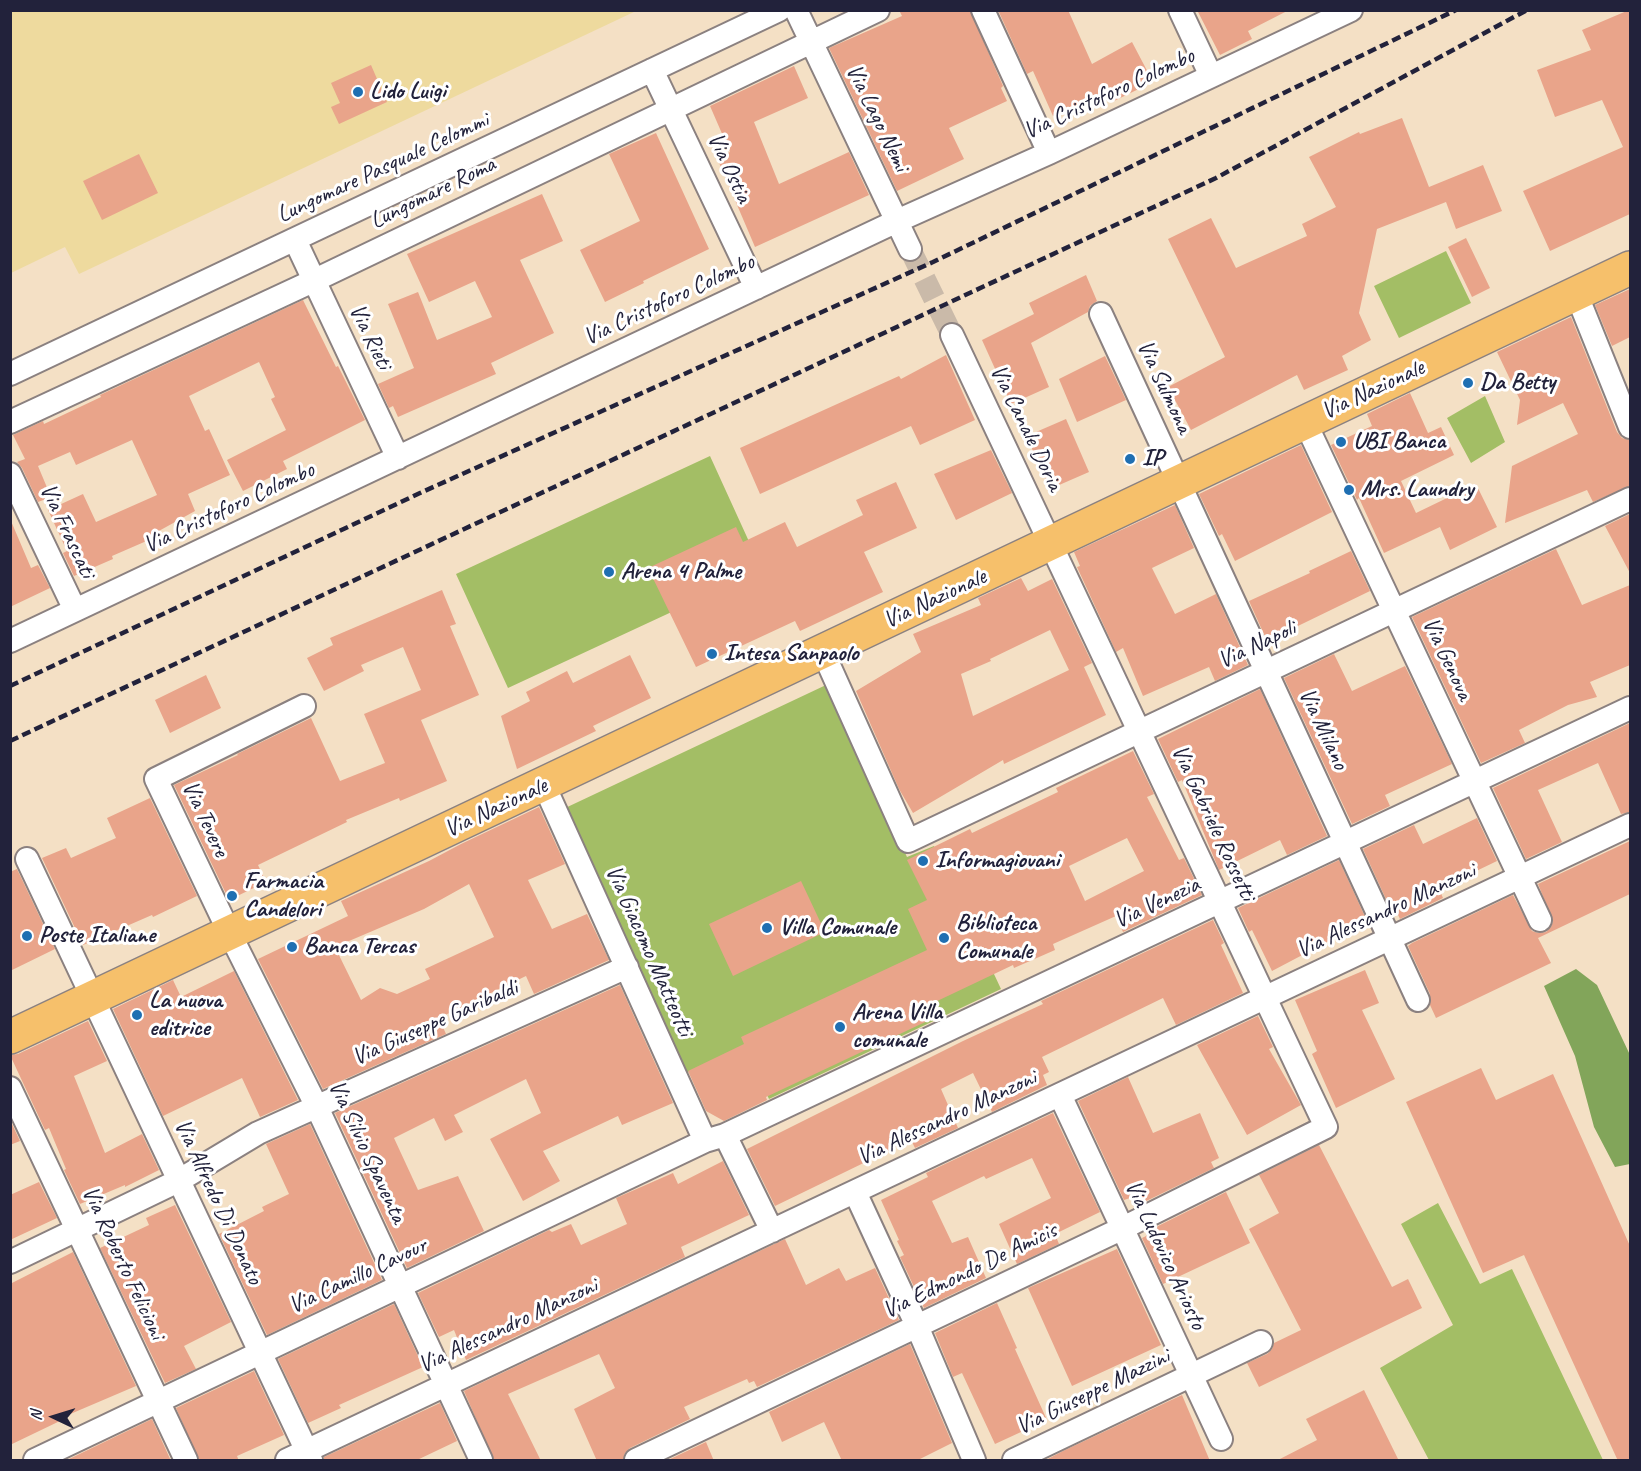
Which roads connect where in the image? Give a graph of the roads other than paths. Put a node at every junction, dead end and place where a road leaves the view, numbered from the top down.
1 (779, 10) edge
2 (795, 10) edge
3 (878, 10) edge
4 (983, 10) edge
5 (1180, 10) edge
6 (1351, 10) edge
7 (810, 42) junction
8 (652, 70) junction
9 (1211, 76) junction
10 (670, 108) junction
11 (1049, 153) junction
12 (897, 222) junction
13 (295, 240) junction
14 (910, 249) tunnel mouth
15 (1630, 268) edge
16 (313, 281) junction
17 (756, 288) junction
18 (1576, 293) junction
19 (1101, 314) dead end
20 (952, 335) tunnel mouth
21 (10, 374) edge
22 (10, 422) edge
23 (1305, 422) junction
24 (1630, 427) edge
25 (398, 458) junction
26 (10, 474) edge
27 (1178, 482) junction
28 (1630, 499) edge
29 (1051, 543) junction
30 (75, 610) junction
31 (1395, 611) junction
32 (10, 641) edge
33 (823, 652) junction
34 (1266, 671) junction
35 (304, 706) dead end
36 (1630, 708) edge
37 (1140, 731) junction
38 (1475, 782) junction
39 (544, 785) junction
40 (1630, 825) edge
41 (1346, 844) junction
42 (27, 859) dead end
43 (1520, 877) junction
44 (1221, 903) junction
45 (1540, 920) dead end
46 (230, 934) junction
47 (1390, 939) junction
48 (627, 967) junction
49 (92, 998) junction
50 (1265, 998) junction
51 (1418, 1000) dead end
52 (10, 1037) edge
53 (10, 1088) edge
54 (1060, 1095) junction
55 (316, 1105) junction
56 (1326, 1126) joint
57 (715, 1138) junction
58 (178, 1181) junction
59 (855, 1192) junction
60 (1123, 1227) junction
61 (77, 1230) junction
62 (772, 1231) junction
63 (10, 1262) edge
64 (399, 1287) junction
65 (917, 1326) junction
66 (1261, 1342) dead end
67 (260, 1353) junction
68 (1191, 1376) junction
69 (446, 1385) junction
70 (159, 1401) junction
71 (1221, 1439) dead end
72 (302, 1457) edge
73 (34, 1461) edge
74 (186, 1461) edge
75 (481, 1461) edge
76 (636, 1461) edge
77 (974, 1461) edge
78 (1014, 1461) edge

1 - 8 street, Lungomare Pasquale Celommi
2 - 7 street, Via Lago Nemi
3 - 7 street, Lungomare Roma
4 - 11 street
5 - 9 street
6 - 9 street, Via Cristoforo Colombo
7 - 10 street, Lungomare Roma
7 - 12 street, Via Lago Nemi
8 - 10 street, Via Ostia
8 - 13 street, Lungomare Pasquale Celommi
9 - 11 street, Via Cristoforo Colombo
10 - 16 street, Lungomare Roma
10 - 17 street, Via Ostia
11 - 12 street, Via Cristoforo Colombo
12 - 14 street, Via Lago Nemi
12 - 17 street, Via Cristoforo Colombo
13 - 16 street, Via Rieti
13 - 21 street, Lungomare Pasquale Celommi
15 - 18 main road, Via Nazionale
16 - 22 street, Lungomare Roma
16 - 25 street, Via Rieti
17 - 25 street, Via Cristoforo Colombo
18 - 23 main road, Via Nazionale
18 - 24 street
19 - 27 street, Via Sulmona
20 - 29 street, Via Canale Doria
23 - 27 main road, Via Nazionale
23 - 31 street, Via Genova
25 - 30 street, Via Cristoforo Colombo
26 - 30 street, Via Frascati
27 - 29 main road, Via Nazionale
27 - 34 street, Via Milano
28 - 31 street, Via Napoli
29 - 33 main road, Via Nazionale
29 - 37 street, Via Gabriele Rossetti
30 - 32 street, Via Cristoforo Colombo
31 - 34 street, Via Napoli
31 - 38 street, Via Genova
33 - 37 street, Via Napoli
33 - 39 main road, Via Nazionale
34 - 37 street, Via Napoli
34 - 41 street, Via Milano
35 - 46 street, Via Tevere
36 - 38 street, Via Venezia
37 - 44 street, Via Gabriele Rossetti
38 - 41 street, Via Venezia
38 - 43 street, Via Genova
39 - 46 main road, Via Nazionale
39 - 48 street, Via Giacomo Matteotti
40 - 43 street, Via Alessandro Manzoni
41 - 44 street, Via Venezia
41 - 47 street, Via Milano
42 - 49 street, Via Alfredo Di Donato
43 - 45 street, Via Genova
43 - 47 street, Via Alessandro Manzoni
44 - 50 street, Via Gabriele Rossetti
44 - 57 street, Via Venezia
46 - 49 main road, Via Nazionale
46 - 55 street, Via Silvio Spaventa
47 - 50 street, Via Alessandro Manzoni
47 - 51 street, Via Milano
48 - 55 street, Via Giuseppe Garibaldi
48 - 57 street, Via Giacomo Matteotti
49 - 52 main road, Via Nazionale
49 - 58 street, Via Alfredo Di Donato
50 - 54 street, Via Alessandro Manzoni
50 - 56 street, Via Gabriele Rossetti
53 - 61 street, Via Roberto Felicioni
54 - 59 street, Via Alessandro Manzoni
54 - 60 street, Via Ludovico Ariosto
55 - 58 street, Via Giuseppe Garibaldi
55 - 64 street, Via Silvio Spaventa
56 - 60 street, Via Edmondo De Amicis
57 - 62 street, Via Giacomo Matteotti
57 - 64 street, Via Camillo Cavour
58 - 61 street, Via Giuseppe Garibaldi
58 - 67 street, Via Alfredo Di Donato
59 - 62 street, Via Alessandro Manzoni
59 - 65 street
60 - 65 street, Via Edmondo De Amicis
60 - 68 street, Via Ludovico Ariosto
61 - 63 street, Via Giuseppe Garibaldi
61 - 70 street, Via Roberto Felicioni
62 - 69 street, Via Alessandro Manzoni
64 - 67 street, Via Camillo Cavour
64 - 69 street, Via Silvio Spaventa
65 - 76 street, Via Edmondo De Amicis
65 - 77 street
66 - 68 street, Via Giuseppe Mazzini
67 - 70 street, Via Camillo Cavour
67 - 72 street, Via Alfredo Di Donato
68 - 71 street, Via Ludovico Ariosto
68 - 78 street, Via Giuseppe Mazzini
69 - 72 street, Via Alessandro Manzoni
69 - 75 street, Via Silvio Spaventa
70 - 73 street, Via Camillo Cavour
70 - 74 street, Via Roberto Felicioni

